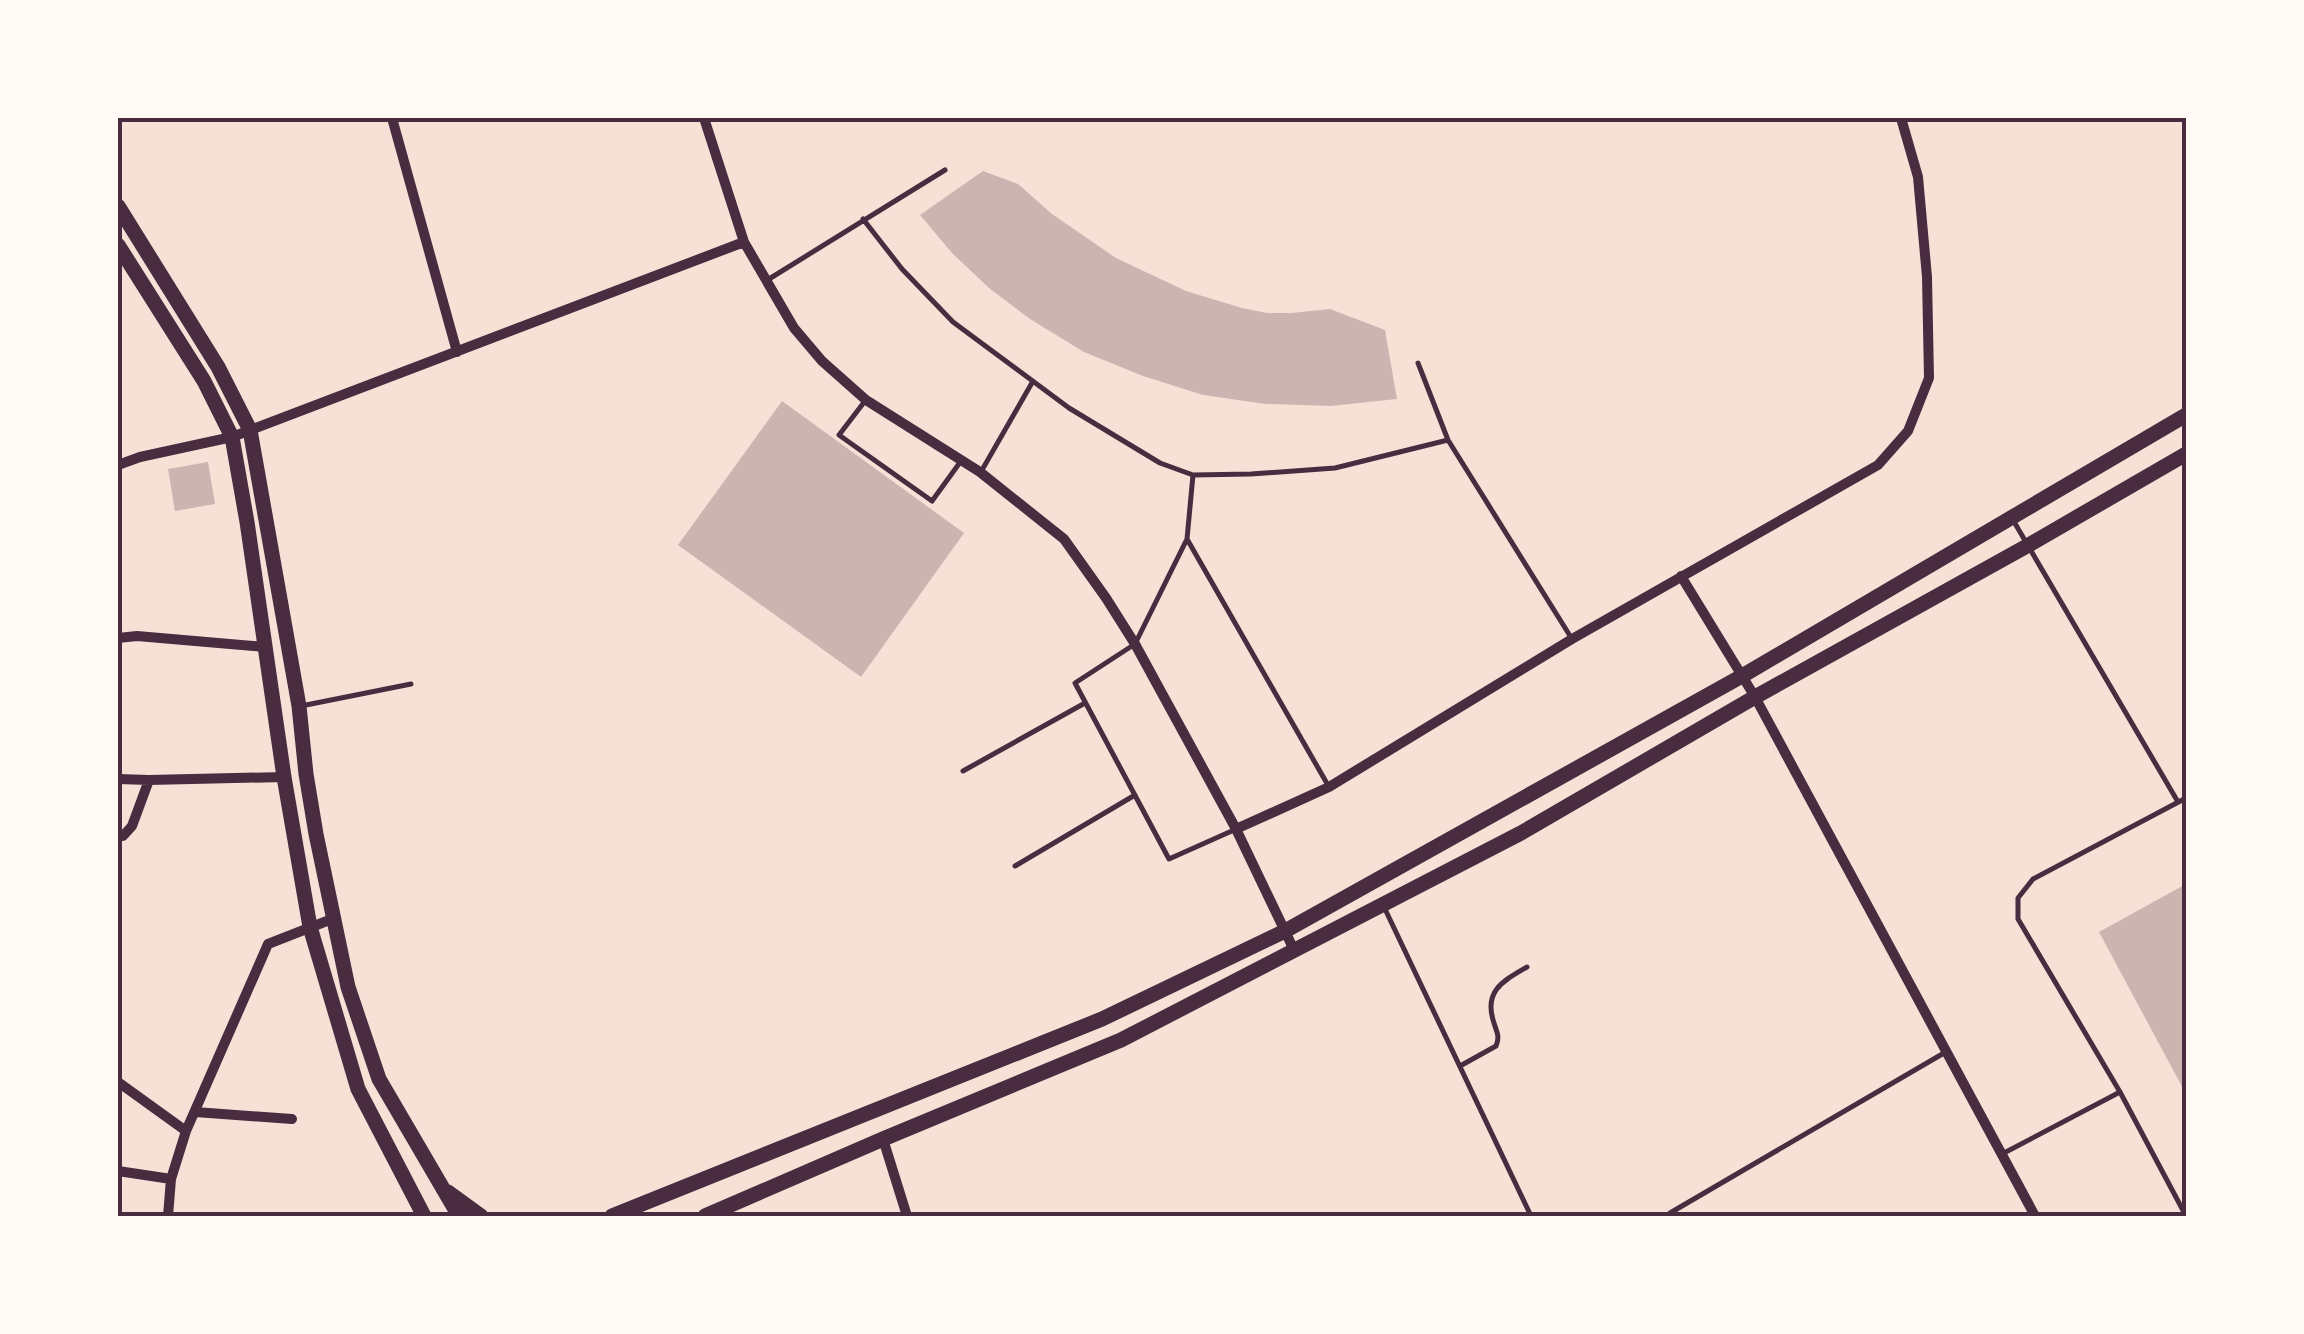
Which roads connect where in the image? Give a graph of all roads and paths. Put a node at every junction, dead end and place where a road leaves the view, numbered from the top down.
1 (392, 118) edge
2 (704, 118) edge
3 (1901, 118) edge
4 (946, 170) dead end
5 (119, 213) edge
6 (863, 219) junction
7 (744, 242) junction
8 (118, 245) edge
9 (766, 280) junction
10 (457, 352) junction
11 (1418, 363) dead end
12 (1033, 381) junction
13 (866, 400) junction
14 (2186, 415) edge
15 (250, 430) junction
16 (232, 437) junction
17 (1448, 440) junction
18 (2186, 454) edge
19 (961, 461) junction
20 (118, 466) edge
21 (980, 472) junction
22 (1193, 475) junction
23 (2074, 481) junction
24 (2090, 509) junction
25 (2012, 517) junction
26 (265, 519) junction
27 (247, 522) junction
28 (1187, 539) junction
29 (2027, 546) junction
30 (1680, 576) junction
31 (118, 638) edge
32 (1572, 638) junction
33 (1136, 644) junction
34 (266, 647) junction
35 (1742, 676) junction
36 (411, 684) dead end
37 (1754, 697) junction
38 (1086, 703) junction
39 (300, 706) junction
40 (276, 712) junction
41 (963, 771) dead end
42 (284, 776) junction
43 (118, 779) edge
44 (150, 780) junction
45 (1329, 787) junction
46 (1136, 795) junction
47 (2186, 798) edge
48 (2178, 802) junction
49 (1236, 828) junction
50 (118, 836) edge
51 (1016, 866) dead end
52 (1382, 904) junction
53 (332, 919) junction
54 (310, 927) junction
55 (1285, 931) junction
56 (1294, 950) junction
57 (1528, 967) dead end
58 (1946, 1052) junction
59 (1460, 1066) junction
60 (118, 1082) edge
61 (2120, 1092) junction
62 (195, 1112) junction
63 (292, 1119) dead end
64 (186, 1131) junction
65 (883, 1139) junction
66 (2002, 1154) junction
67 (118, 1171) edge
68 (171, 1178) junction
69 (444, 1189) junction
70 (421, 1213) edge
71 (1670, 1214) dead end
72 (168, 1216) edge
73 (459, 1216) edge
74 (480, 1216) edge
75 (612, 1216) edge
76 (705, 1216) edge
77 (907, 1216) edge
78 (1531, 1216) edge
79 (2035, 1216) edge
80 (2186, 1216) edge

1 - 10 street
2 - 7 street
3 - 30 street
4 - 6 lane
5 - 15 main road
6 - 9 lane
6 - 12 lane
7 - 9 street
7 - 10 street
8 - 16 main road
9 - 13 street
10 - 15 street
11 - 17 lane
12 - 21 lane
12 - 22 lane
13 - 19 street
13 - 19 lane
14 - 23 main road
15 - 16 street
15 - 26 main road
16 - 20 street
16 - 27 main road
17 - 22 lane
17 - 32 lane
18 - 24 main road
19 - 21 street
21 - 33 street
22 - 28 lane
23 - 24 main road
23 - 25 main road
24 - 29 main road
25 - 29 lane
25 - 35 main road
26 - 27 main road
26 - 39 main road
27 - 34 main road
28 - 33 lane
28 - 45 lane
29 - 37 main road
29 - 48 lane
30 - 32 street
30 - 35 street
31 - 34 street
32 - 45 street
33 - 38 lane
33 - 49 street
34 - 40 main road
35 - 37 street
35 - 55 main road
36 - 39 lane
37 - 52 main road
37 - 58 street
38 - 41 lane
38 - 46 lane
39 - 40 main road
39 - 53 main road
40 - 42 main road
42 - 44 street
42 - 54 main road
43 - 44 street
44 - 50 street
45 - 49 street
46 - 49 lane
46 - 51 lane
47 - 48 lane
48 - 61 lane
49 - 55 street
52 - 56 main road
52 - 59 lane
53 - 54 street
53 - 69 main road
54 - 62 street
54 - 70 main road
55 - 56 street
55 - 75 main road
56 - 65 main road
57 - 59 lane
58 - 66 street
58 - 71 lane
59 - 78 lane
60 - 64 street
61 - 66 lane
61 - 80 lane
62 - 63 street
62 - 64 street
64 - 68 street
65 - 76 main road
65 - 77 street
66 - 79 street
67 - 68 street
68 - 72 street
69 - 73 main road
69 - 74 main road

